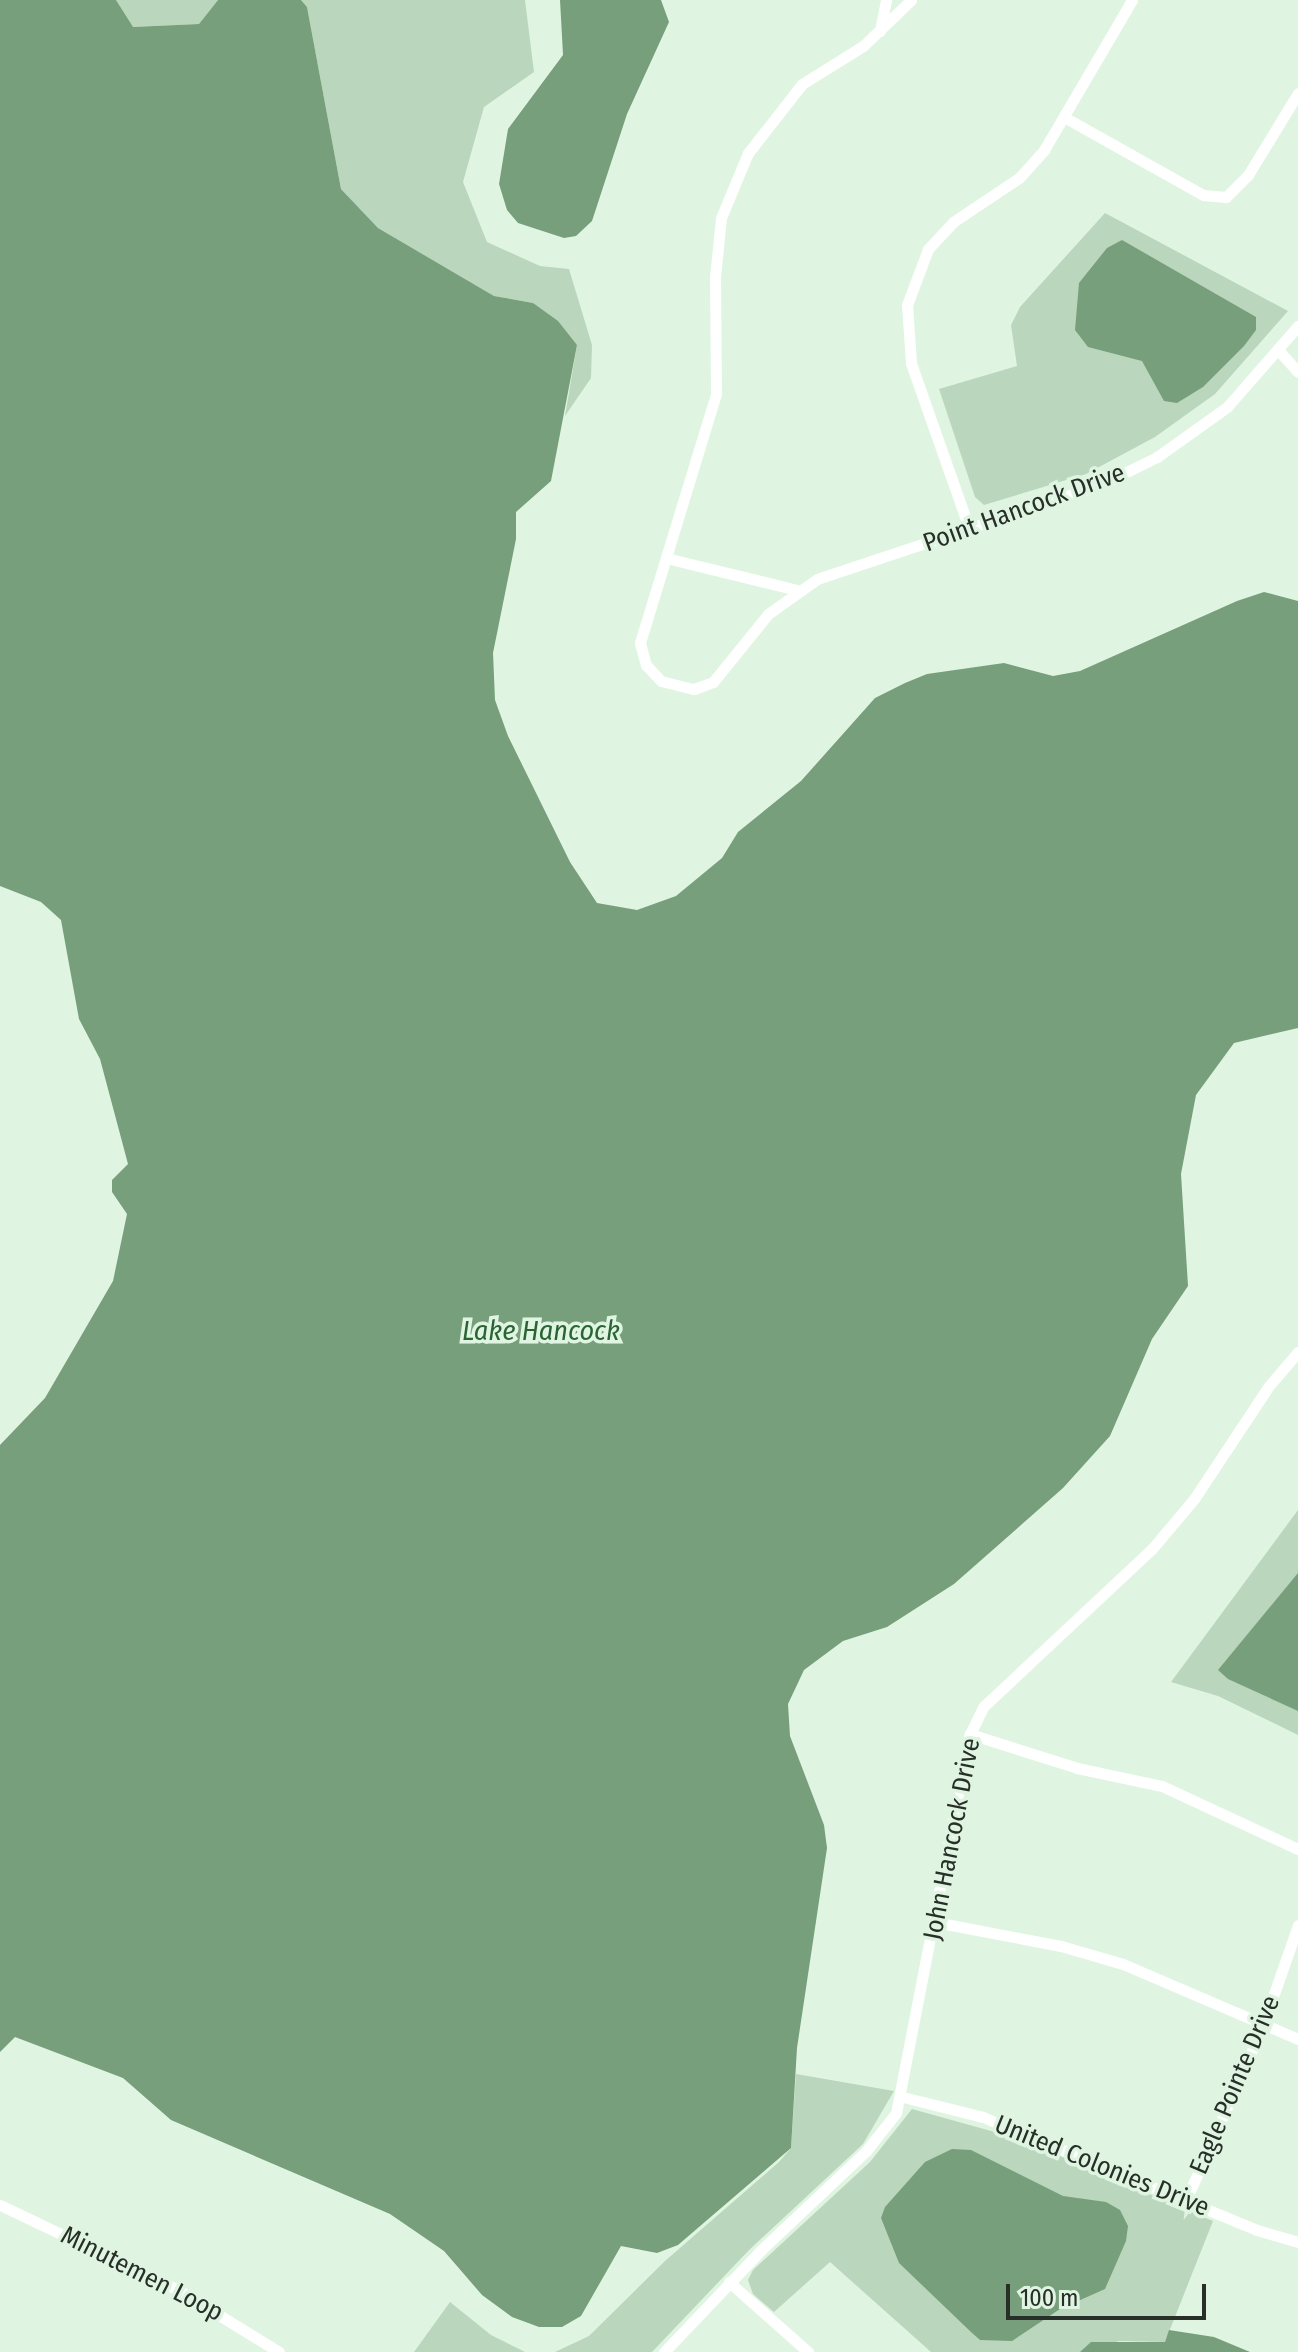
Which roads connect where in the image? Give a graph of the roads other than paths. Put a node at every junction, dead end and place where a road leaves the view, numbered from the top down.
1 (886, 0) edge
2 (911, 0) edge
3 (1132, 0) edge
4 (880, 32) junction
5 (1298, 93) edge
6 (1064, 117) junction
7 (1298, 326) edge
8 (1280, 352) junction
9 (1298, 372) edge
10 (969, 528) junction
11 (666, 558) junction
12 (797, 590) junction
13 (1298, 1352) edge
14 (970, 1734) junction
15 (1298, 1849) edge
16 (935, 1922) junction
17 (1298, 1925) edge
18 (1262, 2028) junction
19 (1298, 2039) edge
20 (903, 2097) junction
21 (1186, 2200) junction
22 (0, 2205) edge
23 (1298, 2242) edge
24 (729, 2282) junction
25 (279, 2352) edge
26 (664, 2352) edge
27 (808, 2352) edge

1 - 4 street
2 - 4 street, Point Hancock Drive
3 - 6 street
4 - 11 street, Point Hancock Drive
5 - 6 street
6 - 10 street
7 - 8 street, Point Hancock Drive
8 - 9 street
8 - 10 street, Point Hancock Drive
10 - 12 street, Point Hancock Drive
11 - 12 street
11 - 12 street, Point Hancock Drive
13 - 14 street, John Hancock Drive
14 - 15 street
14 - 16 street, John Hancock Drive
16 - 18 street
16 - 20 street, John Hancock Drive
17 - 18 street, Eagle Pointe Drive
18 - 19 street
18 - 21 street, Eagle Pointe Drive
20 - 21 street, United Colonies Drive
20 - 24 street, John Hancock Drive
21 - 23 street, United Colonies Drive
22 - 25 street, Minutemen Loop
24 - 26 street, John Hancock Drive
24 - 27 street

